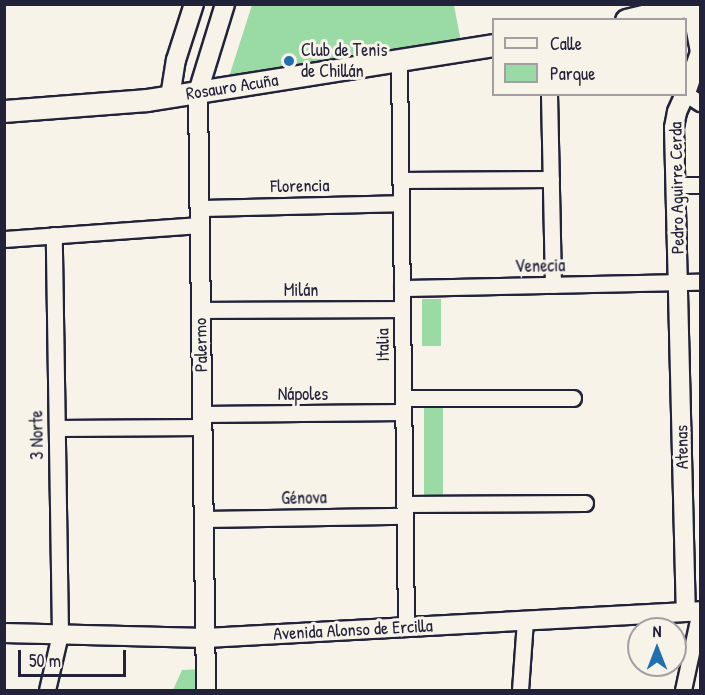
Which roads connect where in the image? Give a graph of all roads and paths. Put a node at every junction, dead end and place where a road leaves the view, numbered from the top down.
1 (194, 4) edge
2 (225, 4) edge
3 (692, 5) edge
4 (635, 18) edge
5 (492, 45) edge
6 (399, 62) junction
7 (687, 88) edge
8 (198, 92) junction
9 (687, 95) edge
10 (549, 96) edge
11 (684, 96) edge
12 (170, 97) junction
13 (700, 103) edge
14 (4, 111) edge
15 (551, 179) junction
16 (400, 180) junction
17 (676, 185) junction
18 (700, 185) edge
19 (400, 203) junction
20 (200, 216) junction
21 (54, 235) junction
22 (4, 239) edge
23 (700, 282) edge
24 (679, 283) junction
25 (553, 285) junction
26 (402, 288) junction
27 (402, 309) junction
28 (201, 310) junction
29 (573, 398) dead end
30 (403, 405) junction
31 (203, 420) junction
32 (57, 428) junction
33 (585, 503) dead end
34 (405, 510) junction
35 (204, 519) junction
36 (696, 611) edge
37 (525, 620) junction
38 (406, 627) junction
39 (4, 633) edge
40 (60, 634) junction
41 (206, 638) junction
42 (47, 690) edge
43 (206, 690) edge
44 (520, 690) edge
45 (683, 690) edge

1 - 12 street
2 - 8 street, Palermo
3 - 4 main road
3 - 7 street, Pedro Aguirre Cerda
5 - 6 main road, Rosauro Acuña
6 - 8 main road, Rosauro Acuña
6 - 16 street, Italia
8 - 12 main road, Rosauro Acuña
8 - 20 street, Palermo
9 - 13 street
10 - 15 street
11 - 17 street, Pedro Aguirre Cerda
12 - 14 main road, Rosauro Acuña
15 - 16 street
15 - 25 street
16 - 19 street, Italia
17 - 18 street
17 - 24 street, Pedro Aguirre Cerda
19 - 20 street, Florencia
19 - 26 street, Italia
20 - 21 street, Florencia
20 - 28 street, Palermo
21 - 22 street, Florencia
21 - 32 street, 3 Norte
23 - 24 street, Venecia
24 - 25 street, Venecia
24 - 36 street, Atenas
25 - 26 street, Venecia
26 - 27 street, Italia
27 - 28 street, Milán
27 - 30 street, Italia
28 - 31 street, Palermo
29 - 30 street, Nápoles
30 - 31 street, Nápoles
30 - 34 street, Italia
31 - 32 street, Nápoles
31 - 35 street, Palermo
32 - 40 street, 3 Norte
33 - 34 street, Génova
34 - 35 street, Génova
34 - 38 street, Italia
35 - 41 street, Palermo
36 - 37 street, Avenida Alonso de Ercilla
36 - 45 street
37 - 38 street, Avenida Alonso de Ercilla
37 - 44 street
38 - 41 street, Avenida Alonso de Ercilla
39 - 40 street, Avenida Alonso de Ercilla
40 - 41 street, Avenida Alonso de Ercilla
40 - 42 street, 3 Norte
41 - 43 street, Palermo

